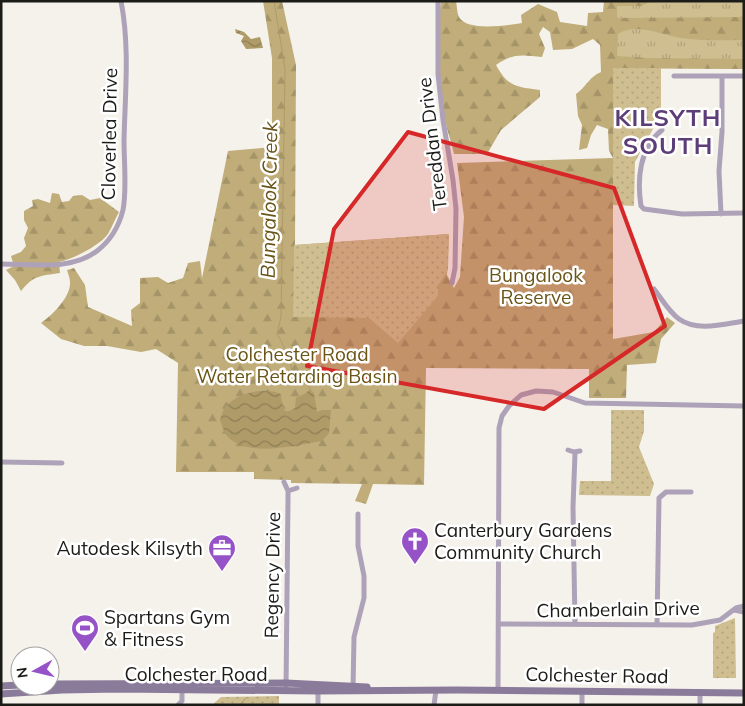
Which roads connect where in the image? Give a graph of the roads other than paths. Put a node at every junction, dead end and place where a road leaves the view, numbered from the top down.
1 (121, 1) edge
2 (438, 1) edge
3 (674, 76) dead end
4 (744, 76) edge
5 (722, 77) junction
6 (662, 130) dead end
7 (744, 213) edge
8 (721, 214) junction
9 (1, 264) edge
10 (452, 282) dead end
11 (654, 288) dead end
12 (744, 321) edge
13 (744, 406) edge
14 (568, 450) dead end
15 (1, 462) edge
16 (62, 463) dead end
17 (284, 482) dead end
18 (297, 488) dead end
19 (288, 491) junction
20 (692, 492) dead end
21 (358, 514) dead end
22 (744, 606) edge
23 (734, 610) junction
24 (744, 612) edge
25 (499, 624) junction
26 (575, 624) junction
27 (657, 624) junction
28 (60, 684) edge
29 (182, 687) junction
30 (286, 687) junction
31 (318, 688) junction
32 (353, 688) junction
33 (436, 690) junction
34 (498, 690) junction
35 (582, 691) junction
36 (700, 692) junction
37 (744, 693) edge
38 (1, 694) edge
39 (178, 705) edge
40 (318, 705) edge
41 (434, 705) edge
42 (582, 705) edge
43 (700, 705) edge

1 - 9 street, Cloverlea Drive
2 - 10 street, Tereddan Drive
3 - 5 street
4 - 5 street
5 - 8 street
6 - 8 street
7 - 8 street
11 - 12 street
13 - 25 street
14 - 26 street
15 - 16 street
17 - 19 street, Regency Drive
18 - 19 street, Regency Drive
19 - 30 street, Regency Drive
20 - 27 street
21 - 32 street
22 - 23 street, Chamberlain Drive
23 - 24 street
23 - 27 street, Chamberlain Drive
25 - 26 street, Chamberlain Drive
25 - 34 street
26 - 27 street, Chamberlain Drive
28 - 29 main road, Colchester Road
29 - 30 main road, Colchester Road
29 - 38 main road, Colchester Road
29 - 39 street
30 - 31 main road, Colchester Road
31 - 32 main road, Colchester Road
31 - 40 street
32 - 33 main road, Colchester Road
33 - 34 main road, Colchester Road
33 - 41 street
34 - 35 main road, Colchester Road
35 - 36 main road, Colchester Road
35 - 42 street
36 - 37 main road, Colchester Road
36 - 43 street

